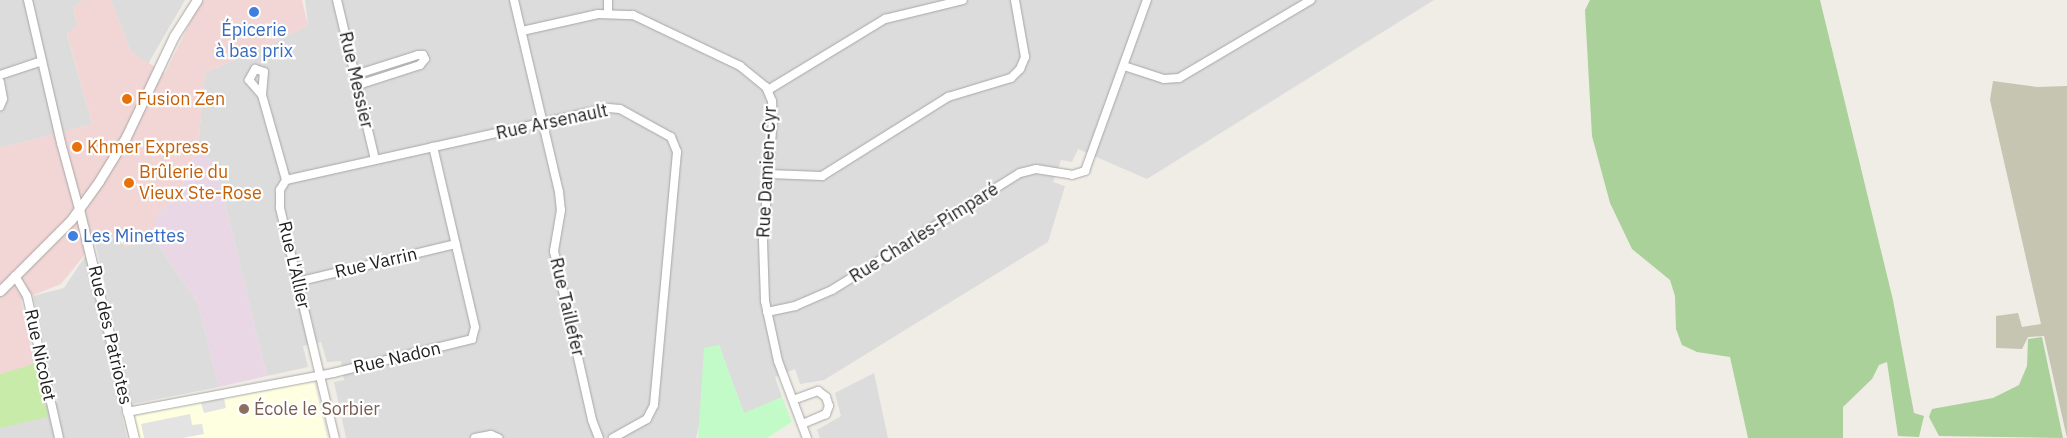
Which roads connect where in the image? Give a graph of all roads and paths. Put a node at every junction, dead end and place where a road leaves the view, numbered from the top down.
1 (28, 0) edge
2 (197, 0) edge
3 (337, 0) edge
4 (514, 0) edge
5 (608, 0) edge
6 (962, 0) edge
7 (1015, 0) edge
8 (1147, 0) edge
9 (1311, 0) edge
10 (608, 13) junction
11 (522, 31) junction
12 (42, 61) junction
13 (1124, 66) junction
14 (0, 75) edge
15 (355, 75) junction
16 (0, 82) edge
17 (358, 85) junction
18 (768, 90) junction
19 (262, 95) dead end
20 (0, 106) edge
21 (543, 122) junction
22 (433, 147) junction
23 (375, 160) junction
24 (768, 174) junction
25 (286, 180) junction
26 (80, 209) junction
27 (455, 244) junction
28 (15, 276) junction
29 (297, 282) junction
30 (0, 291) edge
31 (767, 312) junction
32 (319, 374) junction
33 (793, 400) junction
34 (127, 412) junction
35 (802, 424) junction
36 (58, 438) edge
37 (134, 438) edge
38 (334, 438) edge
39 (476, 438) edge
40 (498, 438) edge
41 (599, 438) edge
42 (613, 438) edge
43 (807, 438) edge

1 - 12 street, Rue des Patriotes
2 - 26 street
3 - 15 street, Rue Messier
4 - 11 street, Rue Taillefer
5 - 10 street
6 - 18 street
7 - 24 street
8 - 13 street
9 - 13 street
10 - 11 street, Rue Damien-Cyr
10 - 18 street, Rue Damien-Cyr
11 - 21 street, Rue Taillefer
12 - 14 street
12 - 26 street, Rue des Patriotes
13 - 31 street, Rue Charles-Pimparé
15 - 17 street, Rue Messier
15 - 17 street
16 - 20 street
17 - 23 street, Rue Messier
18 - 24 street, Rue Damien-Cyr
19 - 25 street
21 - 22 street, Rue Arsenault
21 - 41 street, Rue Taillefer
21 - 42 street, Rue Arsenault
22 - 23 street, Rue Arsenault
22 - 27 street, Rue Nadon
23 - 25 street, Rue Arsenault
24 - 31 street, Rue Damien-Cyr
25 - 29 street, Rue L'Allier
26 - 28 street
26 - 34 street, Rue des Patriotes
27 - 29 street, Rue Varrin
27 - 32 street, Rue Nadon
28 - 30 street
28 - 36 street, Rue Nicolet
29 - 32 street, Rue L'Allier
31 - 33 street, Rue Damien-Cyr
32 - 34 street, Rue Nadon
32 - 38 street, Rue L'Allier
33 - 35 street, Rue Damien-Cyr
33 - 35 street
34 - 37 street, Rue des Patriotes
35 - 43 street, Rue Damien-Cyr
39 - 40 street

